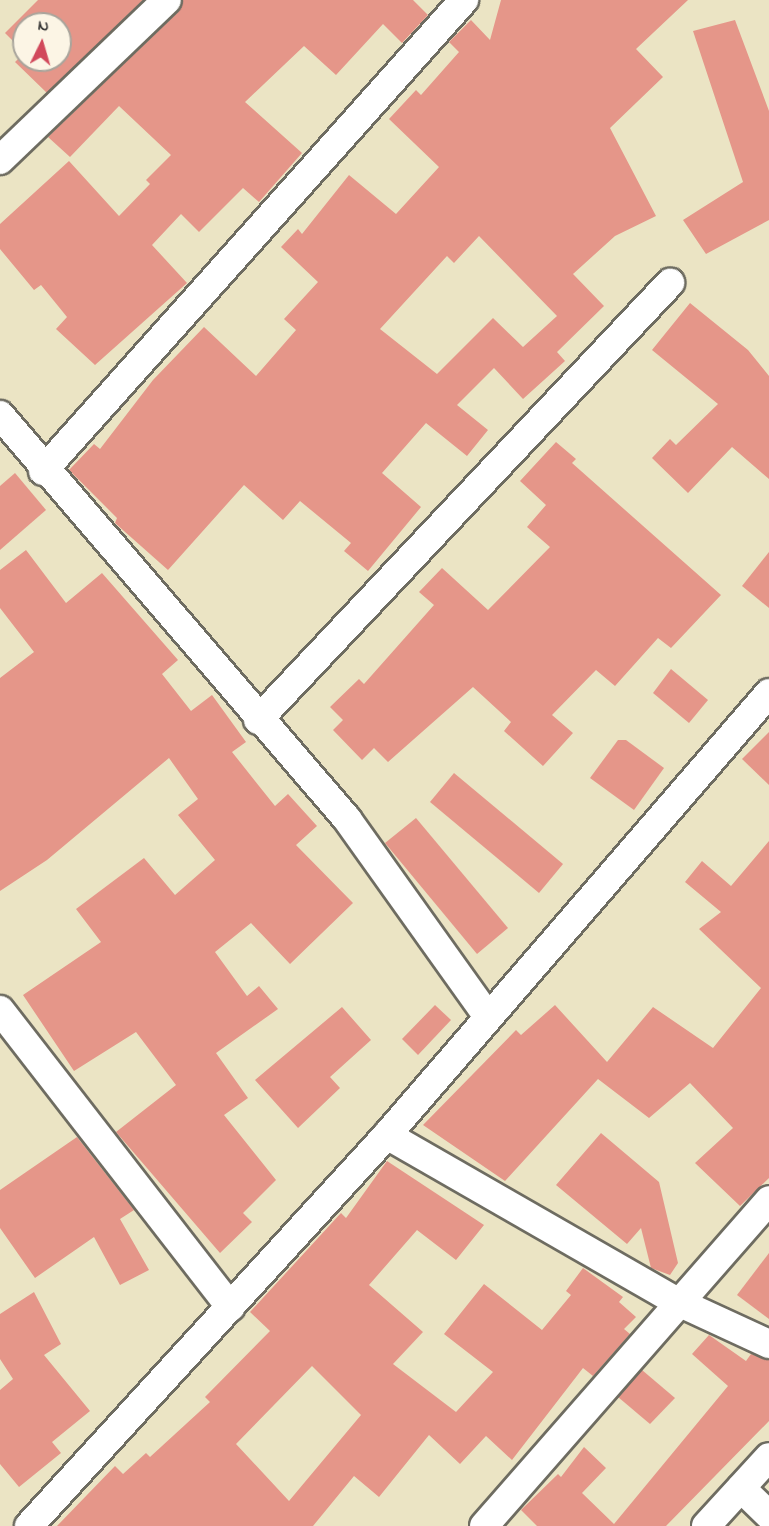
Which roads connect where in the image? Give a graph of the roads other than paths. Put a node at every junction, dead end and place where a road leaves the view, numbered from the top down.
1 (166, 0) edge
2 (464, 0) edge
3 (0, 159) edge
4 (670, 283) dead end
5 (0, 416) edge
6 (43, 471) junction
7 (769, 693) edge
8 (258, 720) junction
9 (0, 1010) edge
10 (487, 1014) junction
11 (387, 1135) junction
12 (769, 1200) edge
13 (678, 1302) junction
14 (230, 1307) junction
15 (769, 1344) edge
16 (769, 1457) edge
17 (741, 1488) junction
18 (769, 1515) edge
19 (29, 1526) edge
20 (484, 1526) edge
21 (706, 1526) edge

1 - 3 street
2 - 6 street
4 - 8 street
5 - 6 street
6 - 8 street
7 - 10 street
8 - 10 street
9 - 14 street
10 - 11 street
11 - 13 street
11 - 14 street
12 - 13 street
13 - 15 street
13 - 20 street
14 - 19 street
16 - 17 street
17 - 18 street
17 - 21 street

